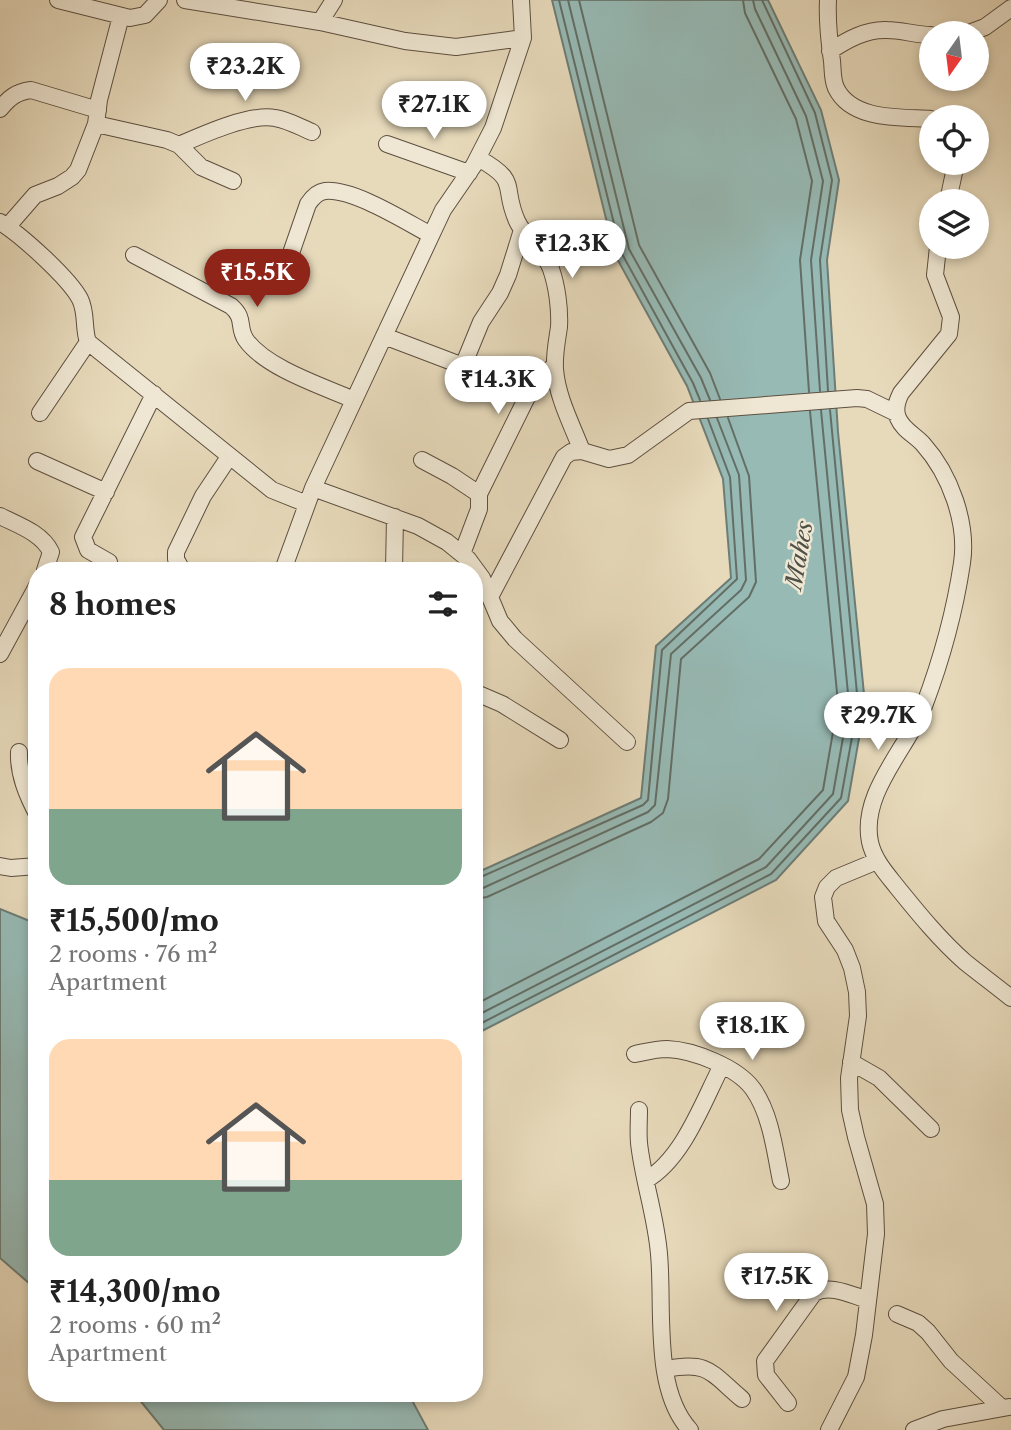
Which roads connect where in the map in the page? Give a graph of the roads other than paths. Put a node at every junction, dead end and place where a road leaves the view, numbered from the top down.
1 (58, 0) edge
2 (159, 0) edge
3 (185, 0) edge
4 (334, 0) edge
5 (521, 0) edge
6 (828, 0) edge
7 (1011, 8) edge
8 (121, 16) junction
9 (320, 22) junction
10 (989, 24) edge
11 (919, 34) edge
12 (523, 38) junction
13 (830, 51) junction
14 (0, 109) edge
15 (97, 117) junction
16 (919, 118) edge
17 (312, 132) dead end
18 (387, 144) dead end
19 (179, 145) junction
20 (478, 158) junction
21 (468, 173) junction
22 (233, 181) dead end
23 (4, 224) edge
24 (523, 230) junction
25 (432, 235) junction
26 (134, 255) dead end
27 (937, 259) edge
28 (281, 282) dead end
29 (384, 336) junction
30 (88, 342) junction
31 (555, 364) junction
32 (463, 366) junction
33 (154, 394) junction
34 (527, 397) junction
35 (354, 400) junction
36 (40, 412) dead end
37 (896, 413) junction
38 (582, 450) junction
39 (229, 457) junction
40 (422, 460) dead end
41 (37, 461) dead end
42 (313, 488) junction
43 (106, 492) junction
44 (479, 494) junction
45 (307, 504) junction
46 (0, 516) edge
47 (395, 517) junction
48 (462, 554) junction
49 (48, 562) edge
50 (108, 562) dead end
51 (178, 562) edge
52 (286, 562) edge
53 (394, 562) edge
54 (469, 562) edge
55 (483, 580) edge
56 (491, 595) junction
57 (28, 603) edge
58 (0, 654) edge
59 (483, 696) edge
60 (561, 740) dead end
61 (627, 742) dead end
62 (19, 752) dead end
63 (28, 795) edge
64 (877, 861) junction
65 (0, 866) edge
66 (28, 867) edge
67 (1011, 998) edge
68 (635, 1054) dead end
69 (851, 1062) junction
70 (722, 1065) junction
71 (639, 1110) dead end
72 (931, 1129) dead end
73 (646, 1180) junction
74 (781, 1181) dead end
75 (868, 1300) junction
76 (897, 1314) dead end
77 (666, 1369) junction
78 (742, 1399) dead end
79 (788, 1403) dead end
80 (1007, 1408) edge
81 (690, 1430) edge
82 (829, 1430) edge
83 (914, 1430) edge

1 - 8 street
2 - 8 street
3 - 9 street
4 - 9 street
5 - 12 street
6 - 13 street
7 - 10 street
8 - 15 street
9 - 12 street
11 - 13 street
12 - 20 street
13 - 16 street
14 - 15 street
15 - 19 street
15 - 23 street
17 - 19 street
18 - 21 street
19 - 22 street
20 - 21 street
20 - 24 street
21 - 25 street
23 - 30 street
24 - 31 street
24 - 32 street
25 - 28 street
25 - 29 street
26 - 35 street
27 - 37 street
29 - 32 street
29 - 35 street
30 - 33 street
30 - 36 street
31 - 34 street
31 - 38 street
32 - 34 street
33 - 39 street
33 - 43 street
34 - 44 street
35 - 42 street
37 - 38 street
37 - 64 street
38 - 56 street
39 - 45 street
39 - 51 street
40 - 44 street
41 - 43 street
42 - 45 street
42 - 47 street
43 - 50 street
44 - 48 street
45 - 52 street
46 - 49 street
47 - 48 street
47 - 53 street
48 - 54 street
55 - 56 street
56 - 61 street
57 - 58 street
59 - 60 street
62 - 63 street
64 - 67 street
64 - 69 street
65 - 66 street
68 - 70 street
69 - 72 street
69 - 75 street
70 - 73 street
70 - 74 street
71 - 73 street
73 - 77 street
75 - 79 street
75 - 82 street
76 - 80 street
77 - 78 street
77 - 81 street
80 - 83 street

